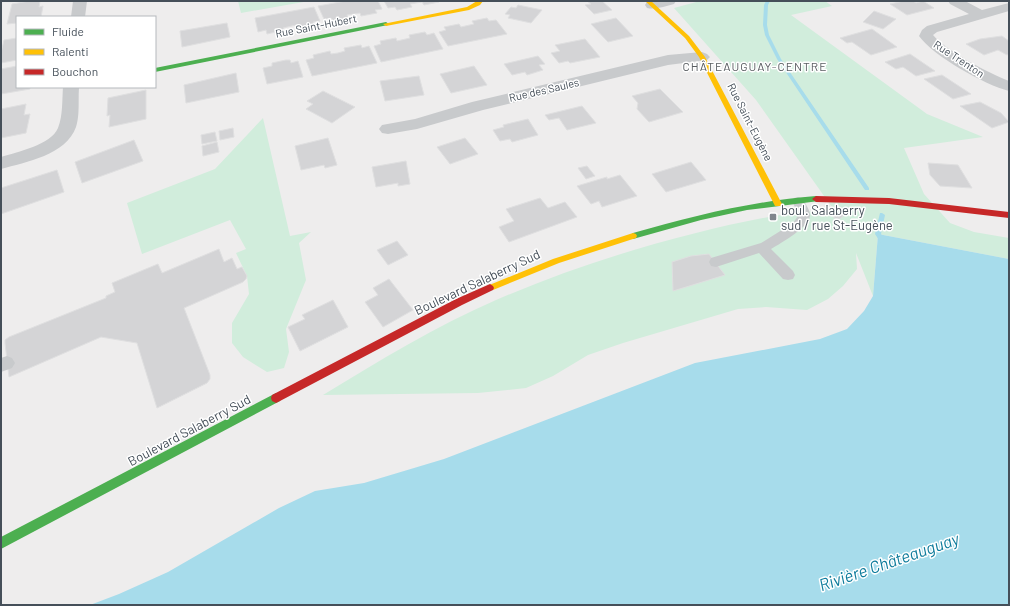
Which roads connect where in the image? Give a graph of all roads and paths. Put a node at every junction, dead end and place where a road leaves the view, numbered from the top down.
1 (80, 1) edge
2 (480, 1) edge
3 (669, 1) edge
4 (955, 1) edge
5 (650, 3) edge
6 (1009, 7) edge
7 (980, 15) junction
8 (78, 16) edge
9 (702, 57) junction
10 (156, 70) edge
11 (1009, 86) edge
12 (71, 88) edge
13 (388, 129) dead end
14 (1, 163) edge
15 (798, 201) junction
16 (778, 204) junction
17 (1009, 215) edge
18 (762, 248) junction
19 (716, 262) dead end
20 (788, 275) dead end
21 (1, 543) edge

1 - 8 street
2 - 10 street, Rue Saint-Hubert
3 - 5 street
4 - 7 street
5 - 9 street, Rue Saint-Eugène
6 - 7 street, Rue Trenton
7 - 11 street, Rue Trenton
9 - 13 street, Rue des Saules
9 - 16 street, Rue Saint-Eugène
12 - 14 street
15 - 16 street, Boulevard Salaberry Sud
15 - 17 street, Boulevard Salaberry Sud
15 - 18 lane
16 - 21 street, Boulevard Salaberry Sud
18 - 19 lane
18 - 20 lane

